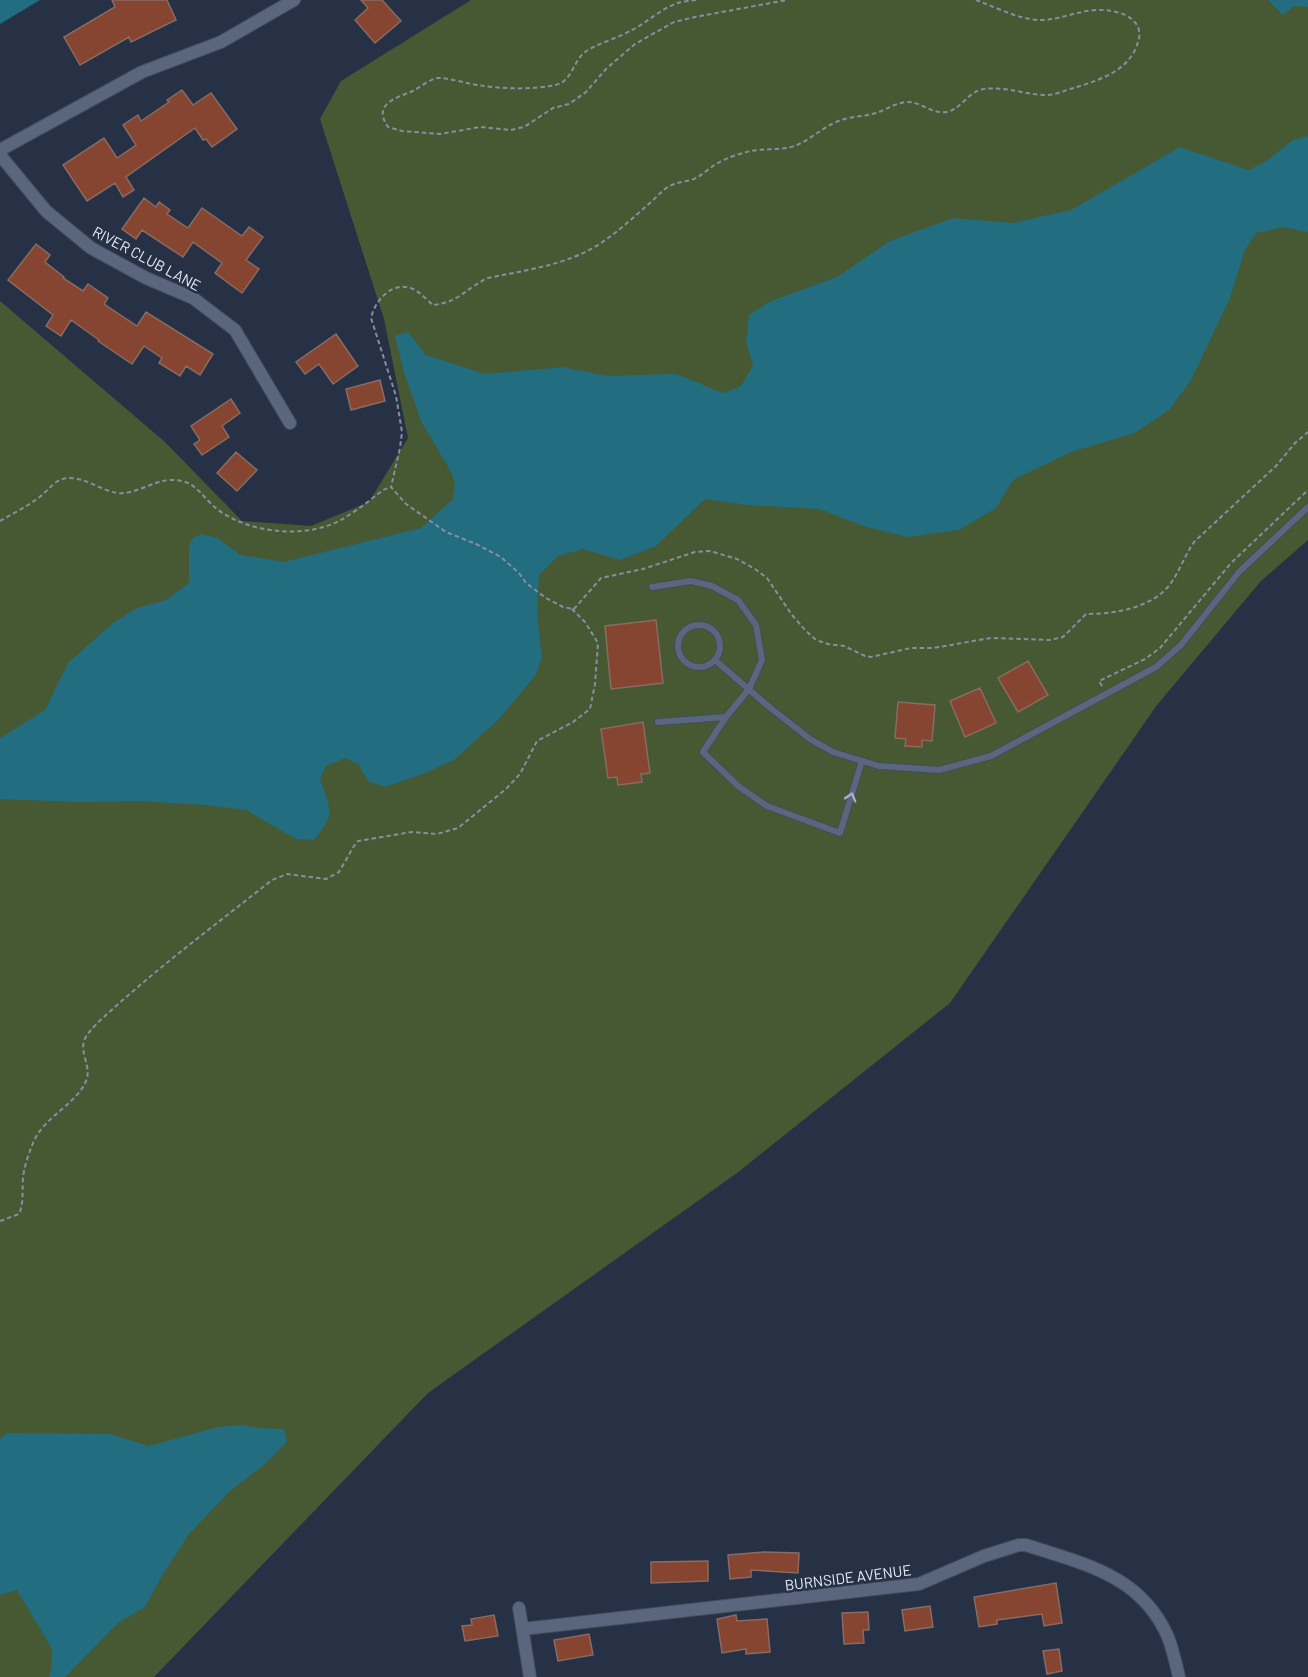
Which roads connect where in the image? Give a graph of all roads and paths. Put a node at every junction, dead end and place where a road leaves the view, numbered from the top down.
1 (294, 0) edge
2 (696, 0) edge
3 (788, 0) edge
4 (976, 0) edge
5 (0, 150) edge
6 (0, 155) edge
7 (290, 423) dead end
8 (1308, 432) edge
9 (391, 487) junction
10 (1308, 490) edge
11 (1308, 507) edge
12 (0, 521) edge
13 (652, 587) dead end
14 (572, 608) junction
15 (715, 660) junction
16 (749, 689) junction
17 (1106, 695) junction
18 (726, 717) junction
19 (658, 722) dead end
20 (862, 761) junction
21 (0, 1221) edge
22 (519, 1608) dead end
23 (523, 1629) junction
24 (530, 1677) edge
25 (1179, 1677) edge

1 - 5 street
2 - 3 path
4 - 9 path
6 - 7 street, RIVER CLUB LANE
8 - 14 path
9 - 12 path
9 - 14 path
10 - 17 path
11 - 17 lane
13 - 16 lane
14 - 21 path
15 - 15 lane
15 - 16 lane
16 - 18 lane
16 - 20 lane
17 - 20 lane
18 - 19 lane
18 -> 20 lane
22 - 23 street
23 - 24 street
23 - 25 street, BURNSIDE AVENUE

